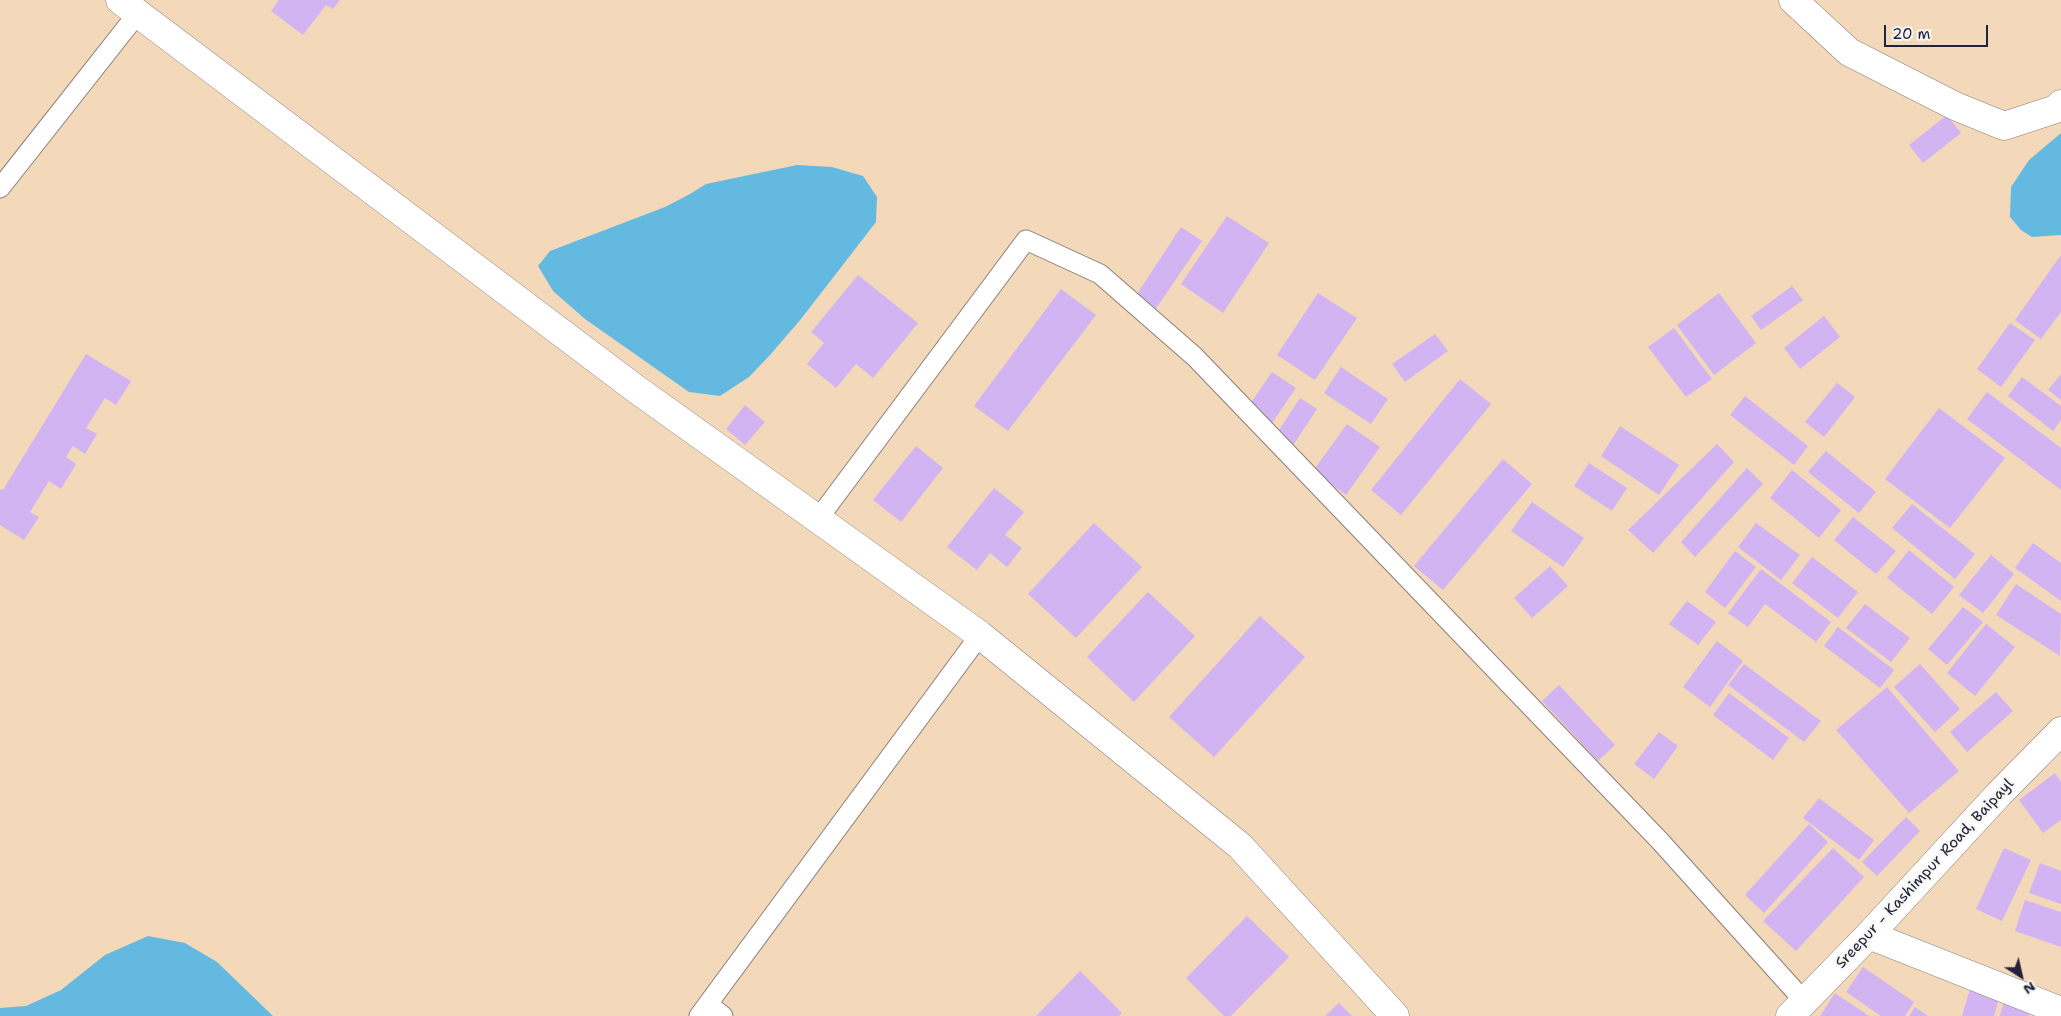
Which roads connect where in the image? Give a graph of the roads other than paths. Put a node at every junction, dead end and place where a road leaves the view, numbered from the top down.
1 (1792, 0) edge
2 (135, 4) edge
3 (2061, 104) edge
4 (0, 188) edge
5 (818, 519) junction
6 (980, 636) junction
7 (2061, 731) edge
8 (1870, 935) junction
9 (1797, 1008) edge
10 (703, 1010) edge
11 (2061, 1011) edge
12 (723, 1016) edge
13 (1395, 1016) edge

1 - 3 street
2 - 4 lane
2 - 5 street
5 - 6 street
5 - 9 lane
6 - 10 lane
6 - 13 street
7 - 8 street, Sreepur - Kashimpur Road, Baipayl
8 - 9 street, Sreepur - Kashimpur Road, Baipayl
8 - 11 street
10 - 12 lane

